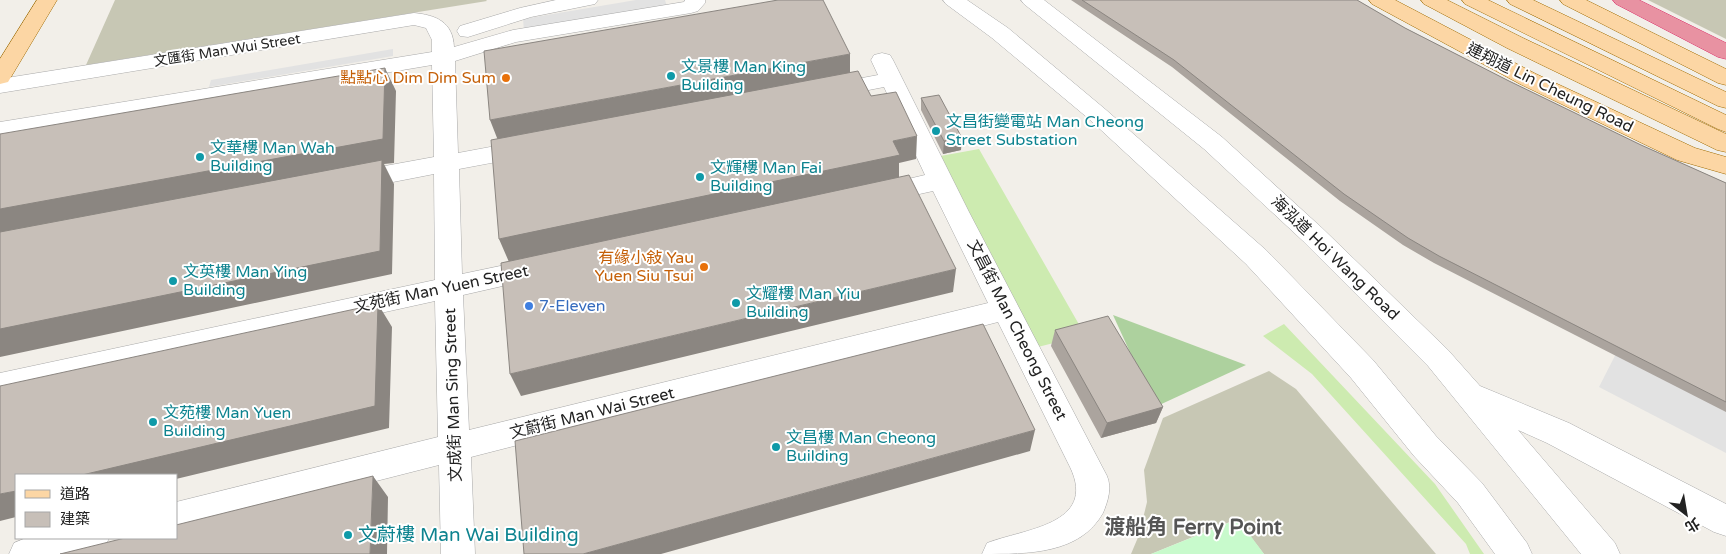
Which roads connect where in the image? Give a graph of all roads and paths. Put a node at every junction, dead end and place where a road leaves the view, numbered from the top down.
1 (47, 0) edge
2 (588, 0) edge
3 (694, 0) edge
4 (953, 0) edge
5 (1031, 0) edge
6 (1379, 0) edge
7 (1431, 0) edge
8 (1472, 0) edge
9 (1517, 0) edge
10 (1570, 0) edge
11 (1623, 0) edge
12 (443, 48) junction
13 (1726, 52) edge
14 (0, 77) edge
15 (1726, 78) edge
16 (0, 86) edge
17 (803, 96) edge
18 (1726, 101) edge
19 (1726, 124) edge
20 (0, 130) edge
21 (547, 144) edge
22 (1726, 144) edge
23 (446, 163) junction
24 (1726, 166) edge
25 (940, 181) junction
26 (328, 186) edge
27 (852, 200) edge
28 (560, 263) edge
29 (448, 288) junction
30 (1007, 309) junction
31 (0, 385) edge
32 (1467, 393) junction
33 (455, 448) junction
34 (178, 517) edge
35 (1726, 521) edge
36 (88, 539) edge
37 (26, 554) edge
38 (458, 554) edge
39 (999, 554) edge
40 (1515, 554) edge
41 (1602, 554) edge

1 - 14 main road
2 - 12 street
3 - 12 street
4 - 40 street
5 - 32 street, 海泓道 Hoi Wang Road
6 - 24 main road, 連翔道 Lin Cheung Road
7 - 22 main road
8 - 19 main road
9 - 18 main road
10 - 15 main road
11 - 13 highway
12 - 16 street, 文匯街 Man Wui Street
12 - 20 street
12 - 23 street, 文成街 Man Sing Street
17 - 25 street, 文昌街 Man Cheong Street
21 - 23 street
23 - 26 street
23 - 29 street, 文成街 Man Sing Street
25 - 27 street
25 - 30 street, 文昌街 Man Cheong Street
28 - 29 street, 文苑街 Man Yuen Street
29 - 31 street, 文苑街 Man Yuen Street
29 - 33 street, 文成街 Man Sing Street
30 - 33 street, 文蔚街 Man Wai Street
30 - 39 street, 文昌街 Man Cheong Street
32 - 35 street
32 - 41 street, 海泓道 Hoi Wang Road
33 - 34 street, 文蔚街 Man Wai Street
33 - 38 street, 文成街 Man Sing Street
36 - 37 street

